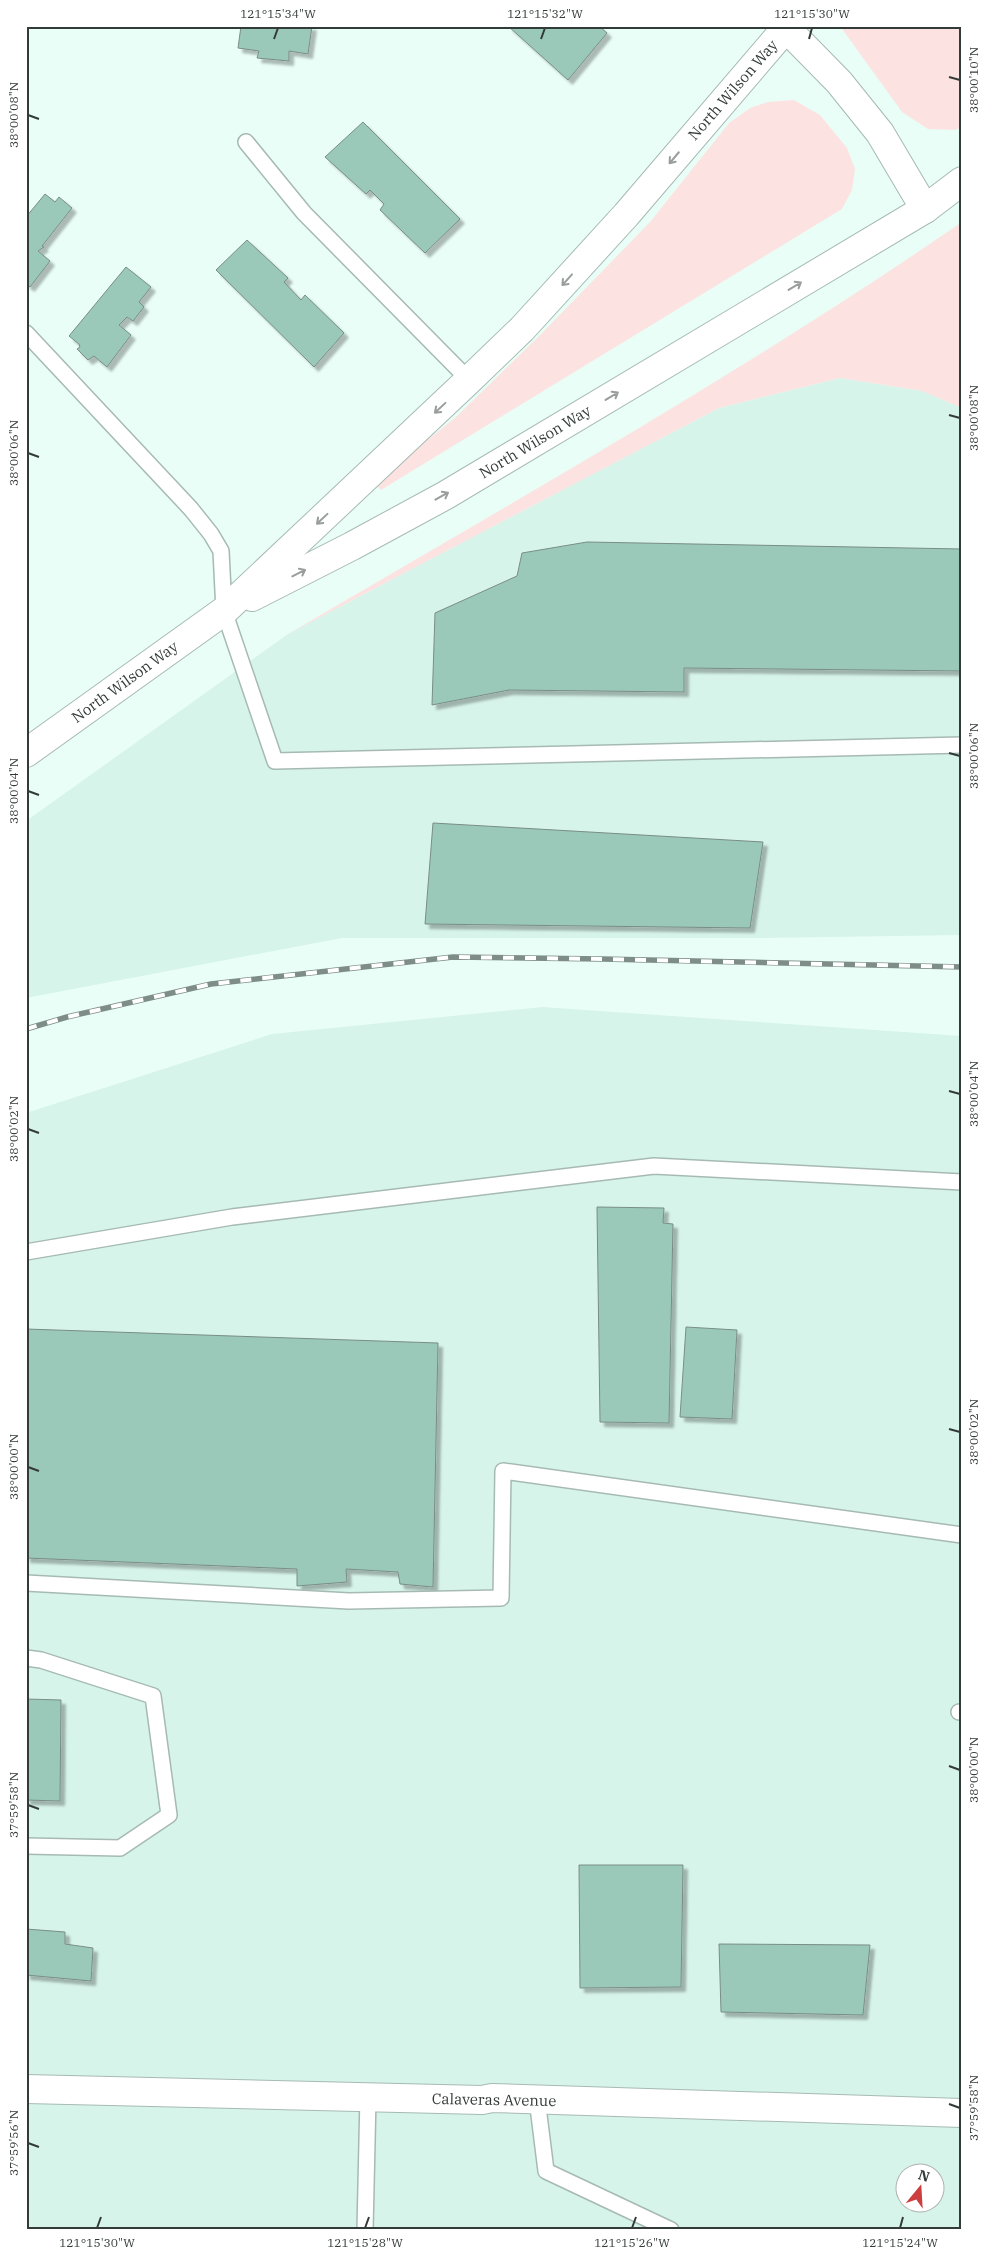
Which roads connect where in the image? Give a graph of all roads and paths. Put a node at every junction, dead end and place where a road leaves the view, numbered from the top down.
1 (787, 27) edge
2 (246, 142) dead end
3 (962, 181) edge
4 (925, 210) junction
5 (26, 333) edge
6 (469, 380) junction
7 (224, 611) junction
8 (962, 744) edge
9 (26, 753) edge
10 (962, 1182) edge
11 (26, 1252) edge
12 (962, 1535) edge
13 (26, 1583) edge
14 (26, 1658) edge
15 (26, 1846) edge
16 (26, 2089) edge
17 (368, 2097) junction
18 (538, 2100) junction
19 (962, 2112) edge
20 (365, 2230) edge
21 (671, 2230) edge

1 - 4 main road, North Wilson Way
1 -> 6 main road, North Wilson Way
2 - 6 lane
3 - 4 main road
7 -> 4 main road, North Wilson Way
5 - 7 lane
6 -> 7 main road, North Wilson Way
7 - 8 lane
7 - 9 main road, North Wilson Way
10 - 11 lane
12 - 13 lane
14 - 15 lane
16 - 17 main road, Calaveras Avenue
17 - 18 main road, Calaveras Avenue
17 - 20 lane
18 - 19 main road, Calaveras Avenue
18 - 21 lane

